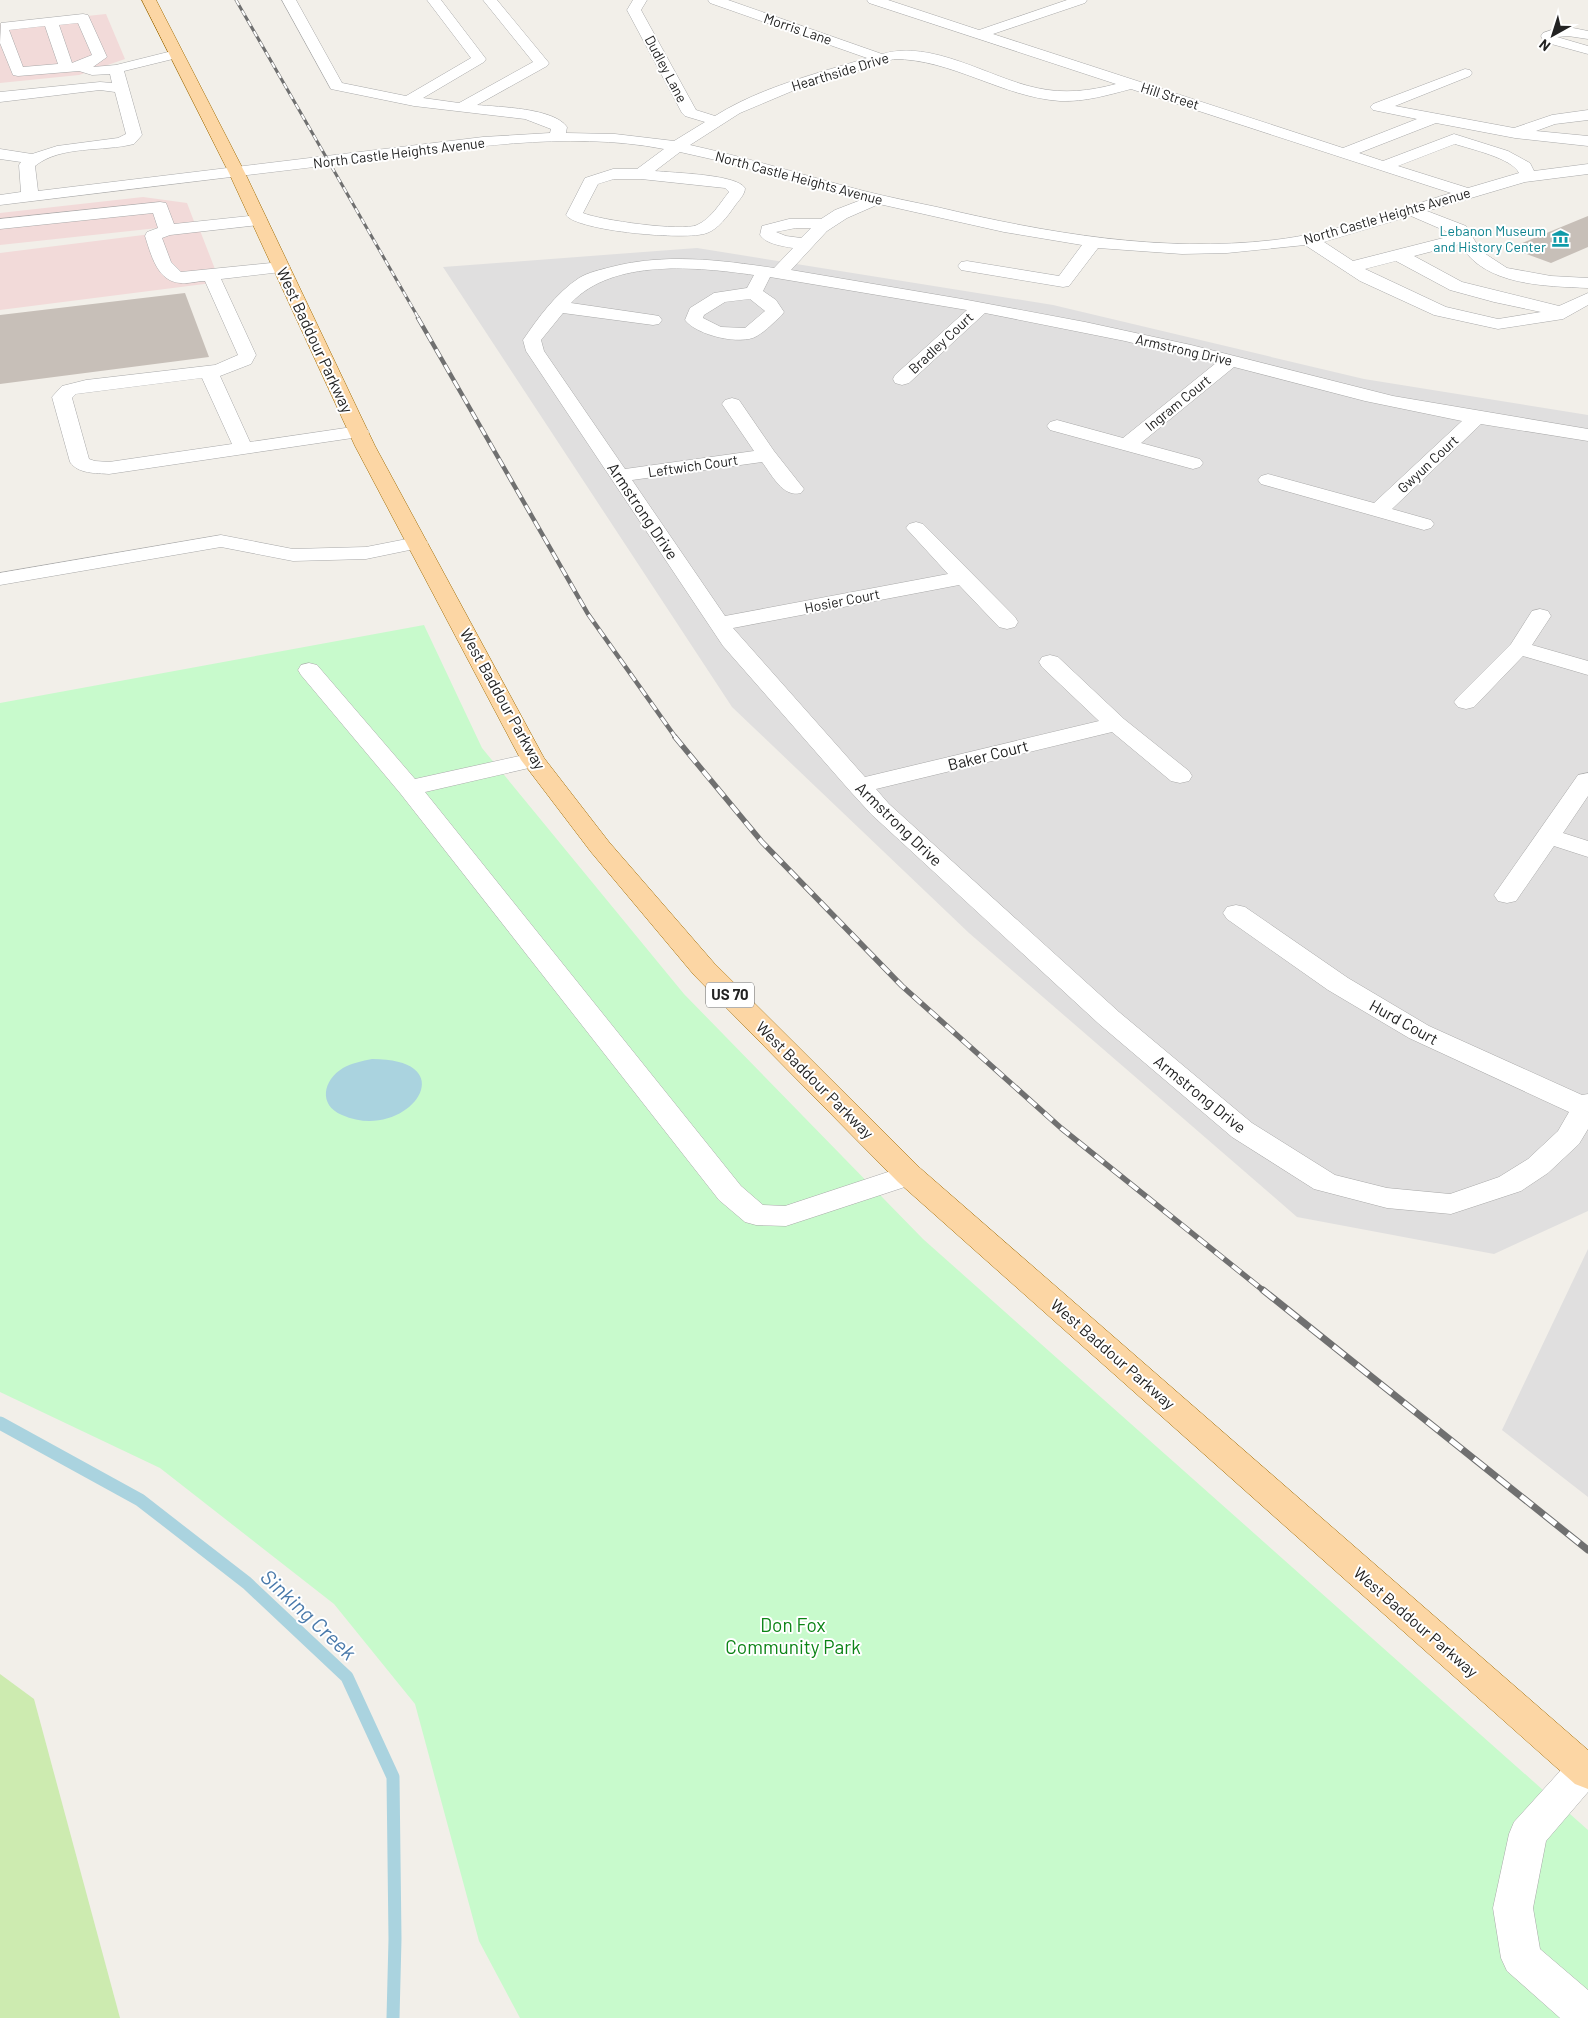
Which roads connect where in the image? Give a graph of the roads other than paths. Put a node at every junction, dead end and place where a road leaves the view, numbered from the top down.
1 (149, 0) edge
2 (288, 0) edge
3 (434, 0) edge
4 (490, 0) edge
5 (640, 0) edge
6 (715, 0) edge
7 (874, 0) edge
8 (1080, 0) edge
9 (0, 21) edge
10 (47, 22) junction
11 (980, 34) junction
12 (1588, 35) edge
13 (1588, 50) edge
14 (176, 54) junction
15 (880, 58) junction
16 (73, 67) junction
17 (116, 69) junction
18 (1465, 73) dead end
19 (1132, 84) junction
20 (121, 88) junction
21 (0, 97) edge
22 (409, 100) junction
23 (461, 108) junction
24 (1588, 115) edge
25 (1434, 118) junction
26 (717, 121) junction
27 (1515, 133) junction
28 (557, 138) junction
29 (1588, 141) edge
30 (676, 147) junction
31 (1344, 153) junction
32 (0, 154) edge
33 (32, 159) junction
34 (1383, 166) junction
35 (1588, 169) edge
36 (236, 173) junction
37 (641, 174) junction
38 (1529, 176) junction
39 (1466, 193) junction
40 (30, 196) junction
41 (833, 199) junction
42 (878, 199) junction
43 (0, 200) edge
44 (1410, 210) junction
45 (259, 220) junction
46 (805, 222) junction
47 (0, 224) edge
48 (825, 224) junction
49 (167, 230) junction
50 (1464, 238) junction
51 (1308, 240) junction
52 (782, 241) junction
53 (1092, 242) junction
54 (805, 244) junction
55 (1399, 255) junction
56 (967, 266) dead end
57 (281, 267) junction
58 (1351, 267) junction
59 (211, 274) junction
60 (763, 277) junction
61 (1588, 283) edge
62 (1588, 298) edge
63 (560, 307) junction
64 (980, 308) junction
65 (1564, 311) junction
66 (653, 320) dead end
67 (1230, 361) junction
68 (208, 371) junction
69 (902, 379) dead end
70 (732, 404) dead end
71 (1477, 417) junction
72 (1058, 426) dead end
73 (359, 432) junction
74 (1588, 435) edge
75 (1126, 445) junction
76 (244, 449) junction
77 (767, 456) junction
78 (1193, 463) dead end
79 (619, 476) junction
80 (1268, 480) dead end
81 (794, 490) dead end
82 (1378, 511) junction
83 (1424, 524) dead end
84 (916, 528) dead end
85 (417, 543) junction
86 (964, 577) junction
87 (0, 579) edge
88 (1540, 616) dead end
89 (1007, 622) dead end
90 (720, 624) junction
91 (1519, 648) junction
92 (1050, 662) dead end
93 (1588, 668) edge
94 (309, 670) dead end
95 (1466, 702) dead end
96 (1116, 724) junction
97 (534, 760) junction
98 (1180, 776) dead end
99 (1587, 780) edge
100 (859, 786) junction
101 (409, 788) junction
102 (1547, 836) junction
103 (1588, 849) edge
104 (1507, 895) dead end
105 (1236, 913) dead end
106 (1587, 1105) edge
107 (910, 1175) junction
108 (1586, 1771) edge
109 (1588, 2016) edge

1 - 14 main road, West Baddour Parkway / US 70
2 - 22 street
3 - 22 street
4 - 23 street
5 - 26 street, Dudley Lane
6 - 15 street, Morris Lane
7 - 11 street, Hill Street
8 - 11 street
9 - 10 street
10 - 16 street
10 - 16 street
10 - 16 street
11 - 19 street, Hill Street
12 - 13 street
14 - 17 street
14 - 36 main road, West Baddour Parkway / US 70
15 - 19 street, Hearthside Drive
15 - 26 street, Hearthside Drive
16 - 17 street
17 - 20 street
18 - 25 street
19 - 31 street, Hill Street
20 - 21 street
20 - 33 street
22 - 23 street
23 - 28 street
24 - 27 street
25 - 27 street
25 - 31 street
26 - 30 street, Hearthside Drive
27 - 29 street
28 - 30 street, North Castle Heights Avenue
28 - 36 street, North Castle Heights Avenue
30 - 37 street, Hearthside Drive
30 - 41 street, North Castle Heights Avenue
31 - 34 street, Hill Street
32 - 33 street
33 - 40 street
34 - 38 street
34 - 39 street, Hill Street
35 - 38 street, North Castle Heights Avenue
36 - 40 street, North Castle Heights Avenue
36 - 45 main road, West Baddour Parkway / US 70
37 - 37 street
38 - 39 street, North Castle Heights Avenue
39 - 44 street, North Castle Heights Avenue
40 - 43 street, North Castle Heights Avenue
41 - 42 street, North Castle Heights Avenue
41 - 46 street
42 - 48 street
42 - 53 street, North Castle Heights Avenue
44 - 50 street
44 - 51 street, North Castle Heights Avenue
45 - 49 street
45 - 57 main road, West Baddour Parkway / US 70
46 - 48 street
46 - 52 street
47 - 49 street
48 - 54 street
49 - 59 street
50 - 55 street
50 - 61 street
51 - 53 street, North Castle Heights Avenue
51 - 58 street
52 - 54 street
52 - 60 street
53 - 56 street
54 - 60 street
55 - 58 street
55 - 65 street
57 - 59 street
57 - 73 main road, West Baddour Parkway / US 70
58 - 65 street
59 - 68 street
60 - 63 street, Armstrong Drive
60 - 64 street, Armstrong Drive
62 - 65 street
63 - 66 street
63 - 79 street, Armstrong Drive
64 - 67 street, Armstrong Drive
64 - 69 street, Bradley Court
67 - 71 street, Armstrong Drive
67 - 75 street, Ingram Court
68 - 76 street
68 - 76 street
70 - 77 street, Leftwich Court
71 - 74 street, Armstrong Drive
71 - 82 street, Gwyun Court
72 - 75 street, Ingram Court
73 - 76 street
73 - 85 main road, West Baddour Parkway / US 70
75 - 78 street, Ingram Court
77 - 79 street, Leftwich Court
77 - 81 street, Leftwich Court
79 - 90 street, Armstrong Drive
80 - 82 street, Gwyun Court
82 - 83 street, Gwyun Court
84 - 86 street
85 - 87 street
85 - 97 main road, West Baddour Parkway / US 70
86 - 89 street
86 - 90 street, Hosier Court
88 - 91 street
90 - 100 street, Armstrong Drive
91 - 93 street
91 - 95 street
92 - 96 street
94 - 101 street
96 - 98 street
96 - 100 street, Baker Court
97 - 101 street
97 - 107 main road, West Baddour Parkway / US 70
99 - 102 street
100 - 106 street, Armstrong Drive
101 - 107 street
102 - 103 street
102 - 104 street
105 - 106 street, Hurd Court
107 - 108 main road, West Baddour Parkway / US 70
108 - 109 street

